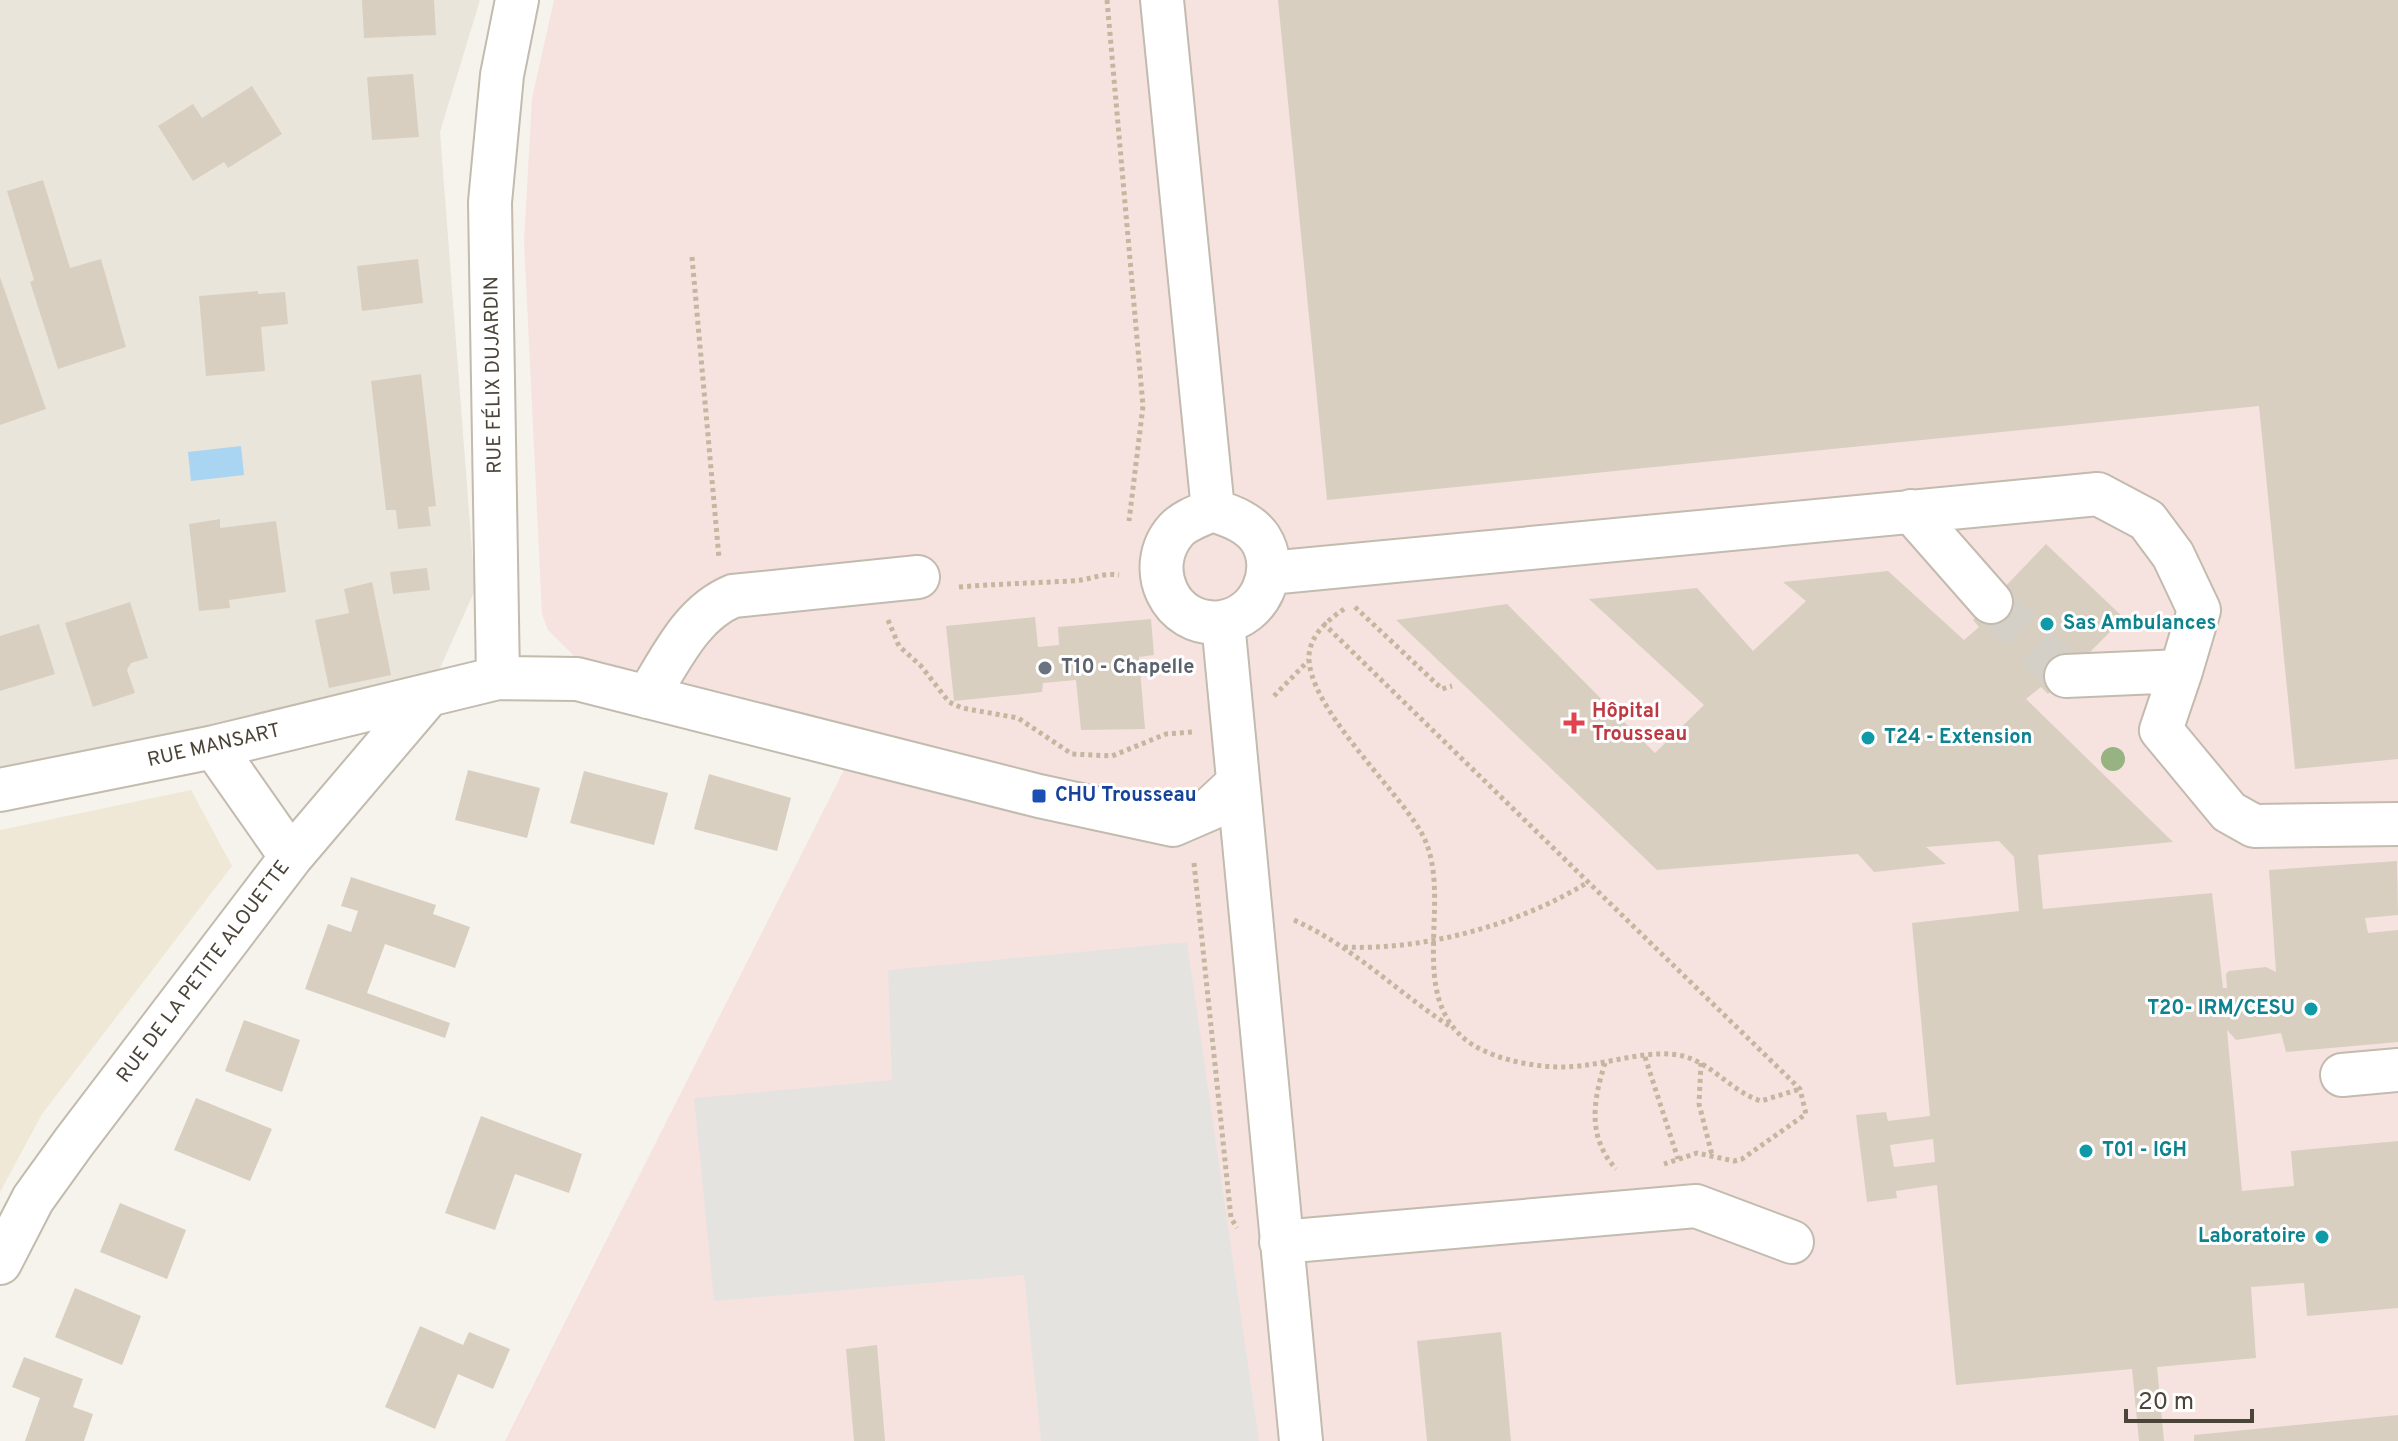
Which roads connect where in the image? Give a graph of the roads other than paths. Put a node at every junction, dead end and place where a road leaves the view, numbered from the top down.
1 (517, 0) edge
2 (1162, 0) edge
3 (1213, 510) junction
4 (1911, 511) junction
5 (1269, 573) junction
6 (898, 579) road end
7 (1991, 602) tunnel mouth
8 (1223, 622) junction
9 (2181, 671) junction
10 (2066, 676) dead end
11 (498, 678) junction
12 (427, 697) junction
13 (647, 697) junction
14 (214, 747) junction
15 (1238, 783) junction
16 (0, 790) edge
17 (2398, 824) edge
18 (291, 857) junction
19 (2398, 1070) edge
20 (2342, 1075) dead end
21 (1281, 1242) junction
22 (1792, 1242) dead end
23 (0, 1263) edge
24 (1301, 1441) edge

1 - 11 street, RUE FÉLIX DUJARDIN
2 - 3 street
3 - 5 street
3 - 8 street
4 - 5 street
4 - 7 street
4 - 9 street
5 - 8 street
6 - 13 street
8 - 15 street
9 - 10 street
9 - 17 street
11 - 12 street
11 - 13 street
12 - 14 street, RUE MANSART
12 - 18 street, RUE DE LA PETITE ALOUETTE
13 - 15 street
14 - 16 street, RUE MANSART
14 - 18 street
15 - 21 street
18 - 23 street, RUE DE LA PETITE ALOUETTE
19 - 20 street
21 - 22 street
21 - 24 street

